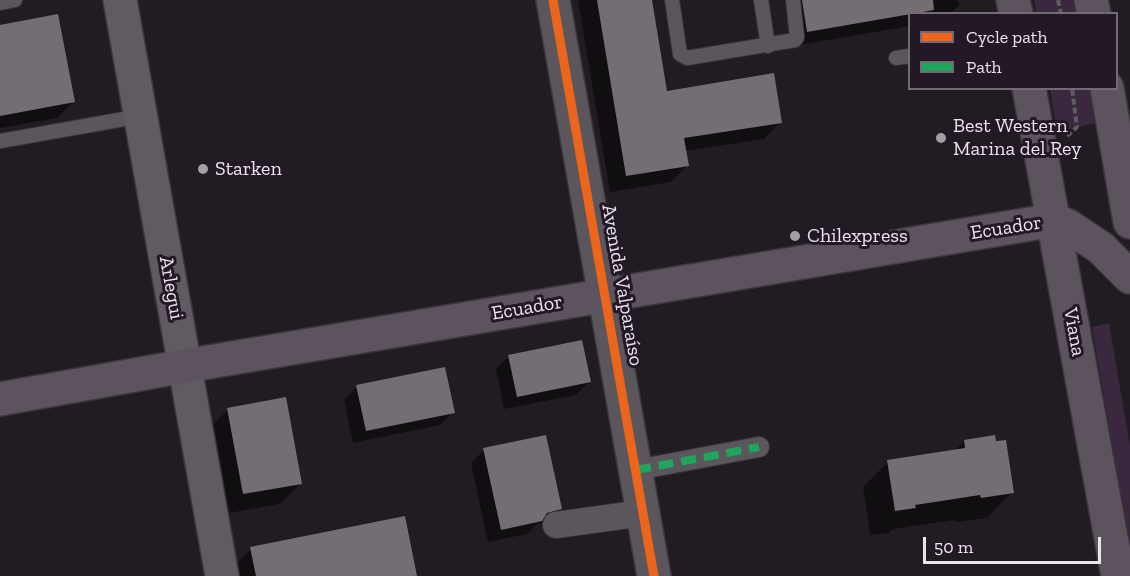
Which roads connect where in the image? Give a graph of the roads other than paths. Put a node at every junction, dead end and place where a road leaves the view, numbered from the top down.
1 (15, 0) edge
2 (120, 0) edge
3 (553, 0) edge
4 (672, 0) edge
5 (761, 0) edge
6 (793, 0) edge
7 (0, 3) edge
8 (768, 46) junction
9 (1029, 90) edge
10 (1107, 90) edge
11 (141, 116) junction
12 (0, 141) edge
13 (1130, 216) edge
14 (1054, 220) junction
15 (1130, 277) edge
16 (605, 295) junction
17 (185, 366) junction
18 (0, 399) edge
19 (759, 447) dead end
20 (636, 470) junction
21 (643, 513) junction
22 (556, 525) dead end
23 (222, 576) edge
24 (654, 576) edge
25 (1118, 576) edge

1 - 7 lane
2 - 11 main road, Arlegui
3 - 16 street, Avenida Valparaíso
4 - 8 lane
5 - 8 lane
6 - 8 lane
9 - 14 main road, Viana
10 - 13 main road
11 - 12 lane
11 - 17 main road, Arlegui
14 - 15 main road
14 - 16 main road, Ecuador
14 - 25 main road, Viana
16 - 17 main road, Ecuador
16 - 20 street, Avenida Valparaíso
17 - 18 main road, Ecuador
17 - 23 main road, Arlegui
19 - 20 street
20 - 21 street, Avenida Valparaíso
21 - 22 street
21 - 24 street, Avenida Valparaíso

